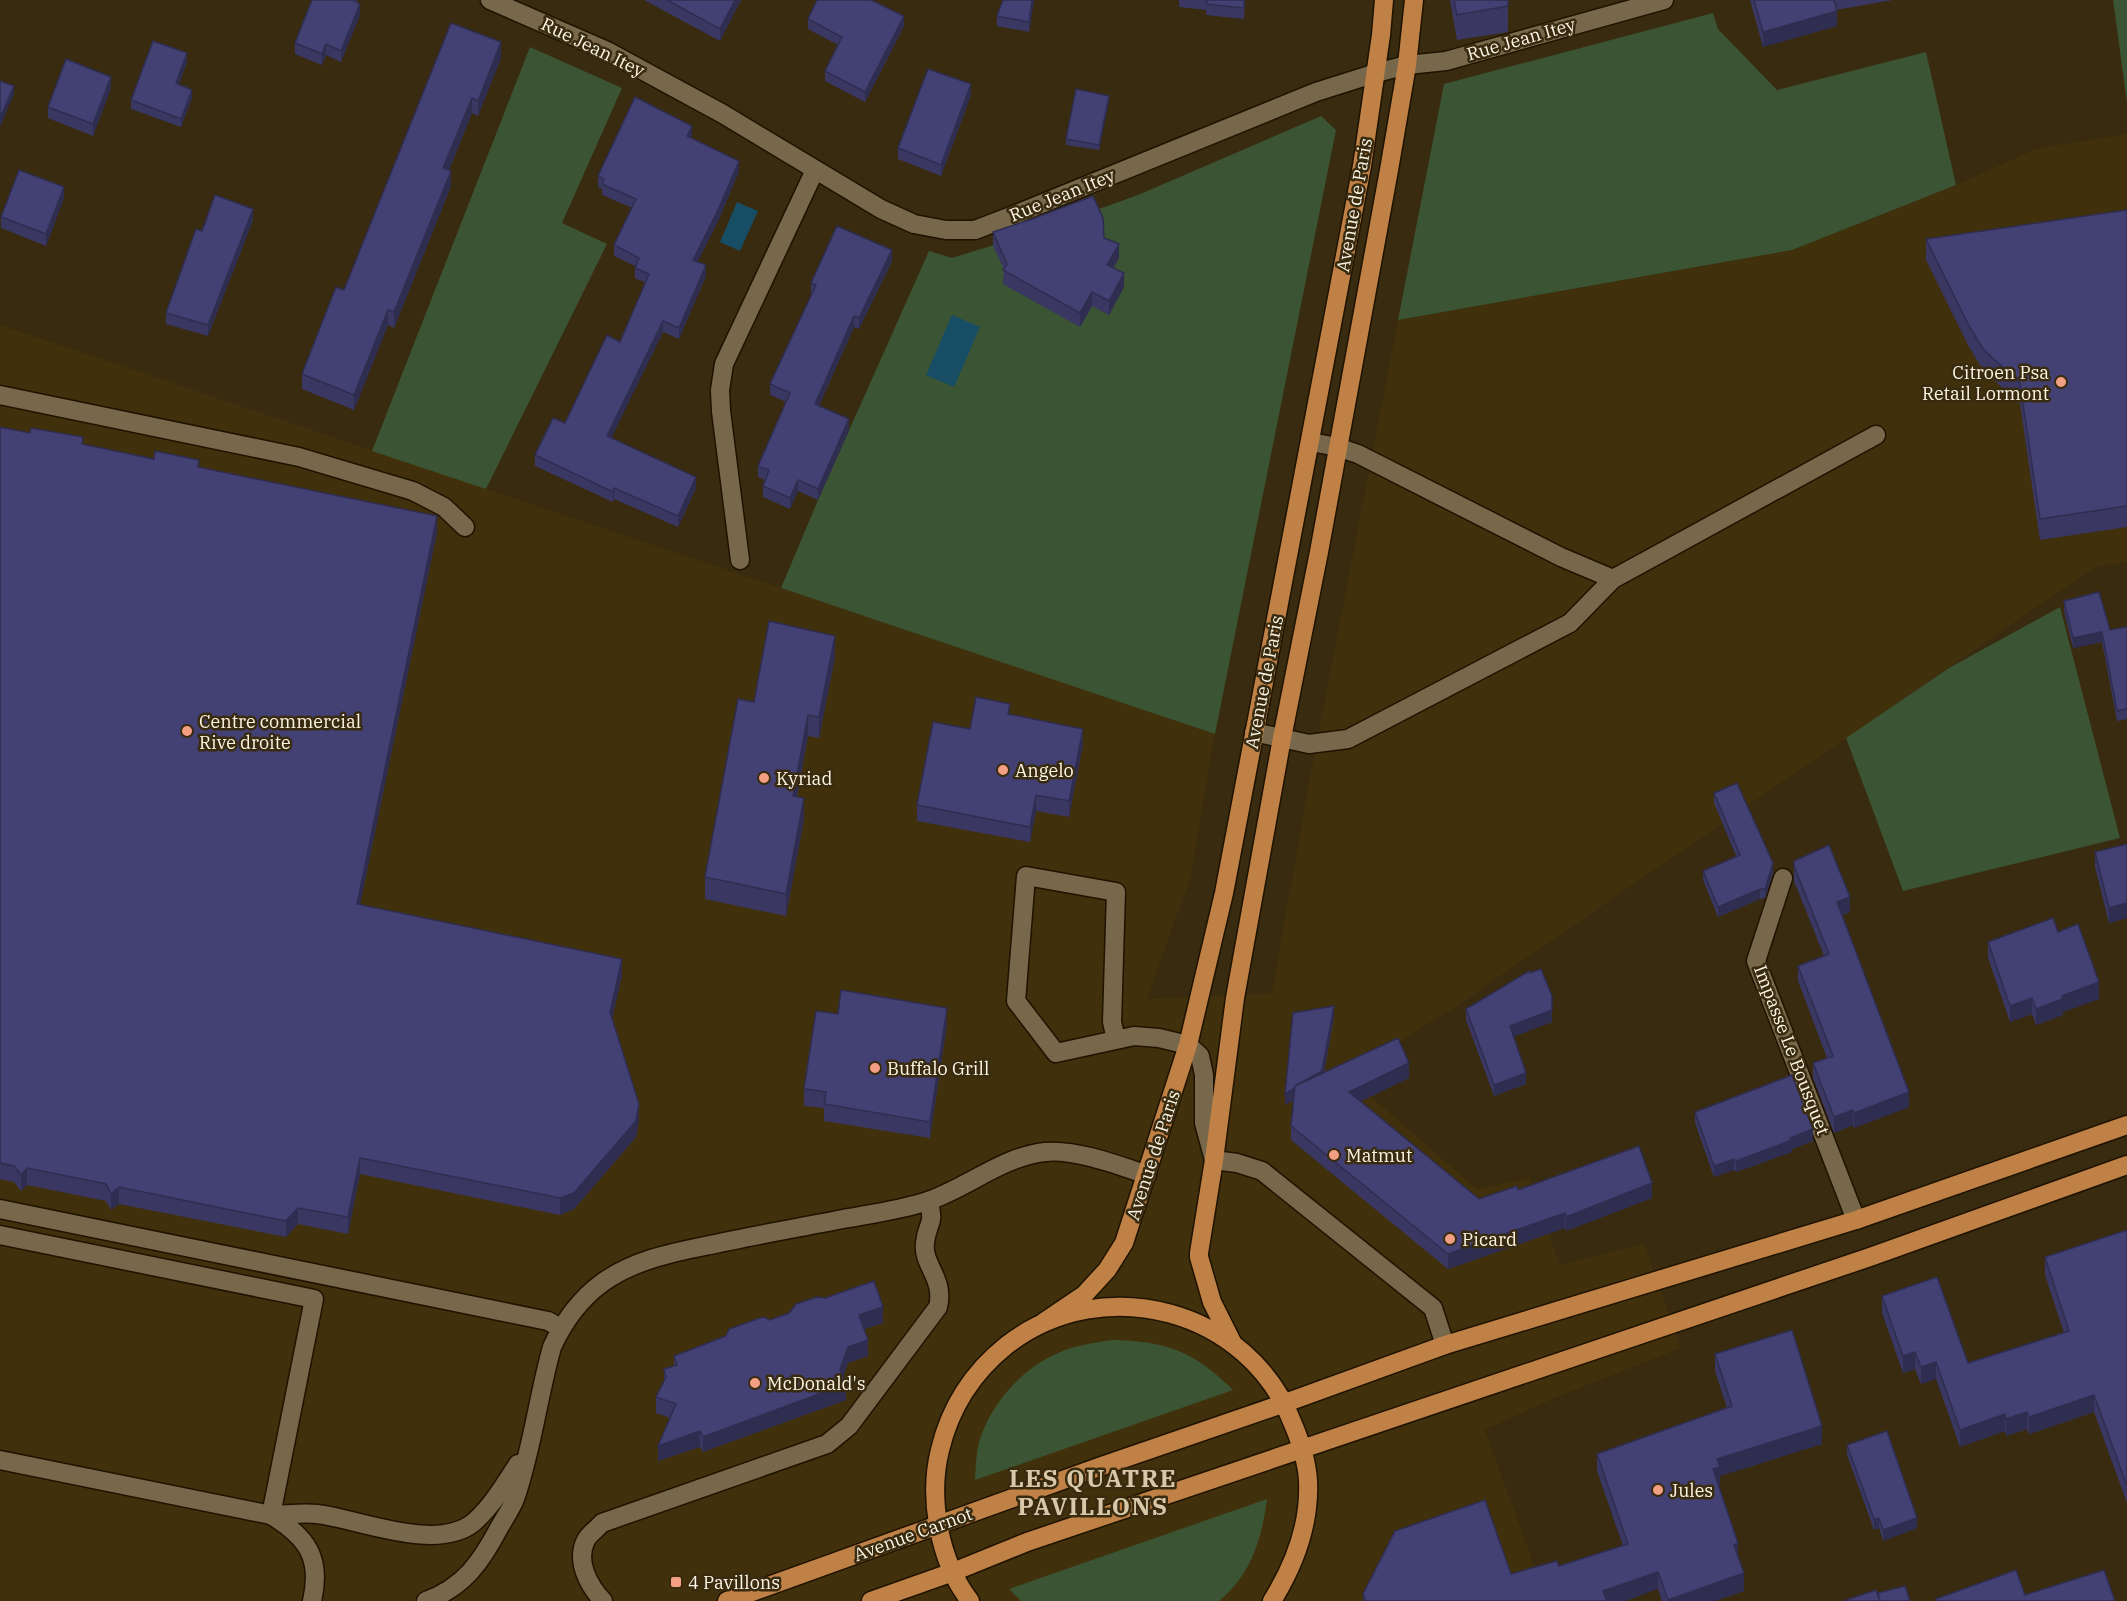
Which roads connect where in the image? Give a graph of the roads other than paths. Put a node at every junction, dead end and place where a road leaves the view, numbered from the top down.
1 (490, 0) edge
2 (1384, 0) edge
3 (1414, 0) edge
4 (1664, 0) edge
5 (1407, 65) junction
6 (1376, 73) junction
7 (815, 170) junction
8 (0, 395) edge
9 (1876, 435) dead end
10 (1311, 442) junction
11 (1337, 447) junction
12 (465, 527) dead end
13 (740, 560) dead end
14 (1613, 579) junction
15 (1254, 732) junction
16 (1282, 738) junction
17 (1783, 878) dead end
18 (1116, 1039) junction
19 (1188, 1045) junction
20 (2127, 1125) edge
21 (1214, 1160) junction
22 (2127, 1165) edge
23 (1147, 1175) junction
24 (928, 1201) junction
25 (0, 1209) edge
26 (1856, 1220) junction
27 (0, 1235) edge
28 (1044, 1322) junction
29 (561, 1328) junction
30 (1232, 1342) junction
31 (1445, 1346) junction
32 (1286, 1403) junction
33 (527, 1449) junction
34 (1303, 1449) junction
35 (0, 1460) edge
36 (271, 1515) junction
37 (938, 1525) junction
38 (953, 1572) junction
39 (312, 1601) edge
40 (426, 1601) edge
41 (603, 1601) edge
42 (728, 1601) edge
43 (872, 1601) edge
44 (970, 1601) edge
45 (1272, 1601) edge

1 - 7 street, Rue Jean Itey
2 - 6 main road, Avenue de Paris
3 - 5 main road, Avenue de Paris
4 - 5 street, Rue Jean Itey
5 - 6 street, Rue Jean Itey
5 - 11 main road, Avenue de Paris
6 - 7 street, Rue Jean Itey
6 - 10 main road, Avenue de Paris
7 - 13 street
8 - 12 street
9 - 14 street
10 - 11 street
10 - 15 main road, Avenue de Paris
11 - 14 street
11 - 16 main road, Avenue de Paris
14 - 16 street
15 - 16 street
15 - 19 main road, Avenue de Paris
16 - 21 main road, Avenue de Paris
17 - 26 street, Impasse Le Bousquet
18 - 18 street
18 - 19 street
19 - 21 street
19 - 23 main road, Avenue de Paris
20 - 26 main road, Avenue Carnot
21 - 30 main road, Avenue de Paris
21 - 31 street
22 - 34 main road
23 - 24 street
23 - 28 main road, Avenue de Paris
24 - 29 street
24 - 41 street
25 - 29 street
26 - 31 main road, Avenue Carnot
27 - 36 street
28 - 30 main road
28 - 37 main road
29 - 33 street
30 - 32 main road
31 - 32 main road, Avenue Carnot
32 - 34 main road
32 - 37 main road, Avenue Carnot
33 - 36 street
33 - 40 street
34 - 38 main road
34 - 45 main road
35 - 36 street
36 - 39 street
37 - 38 main road
37 - 42 main road, Avenue Carnot
38 - 43 main road
38 - 44 main road

